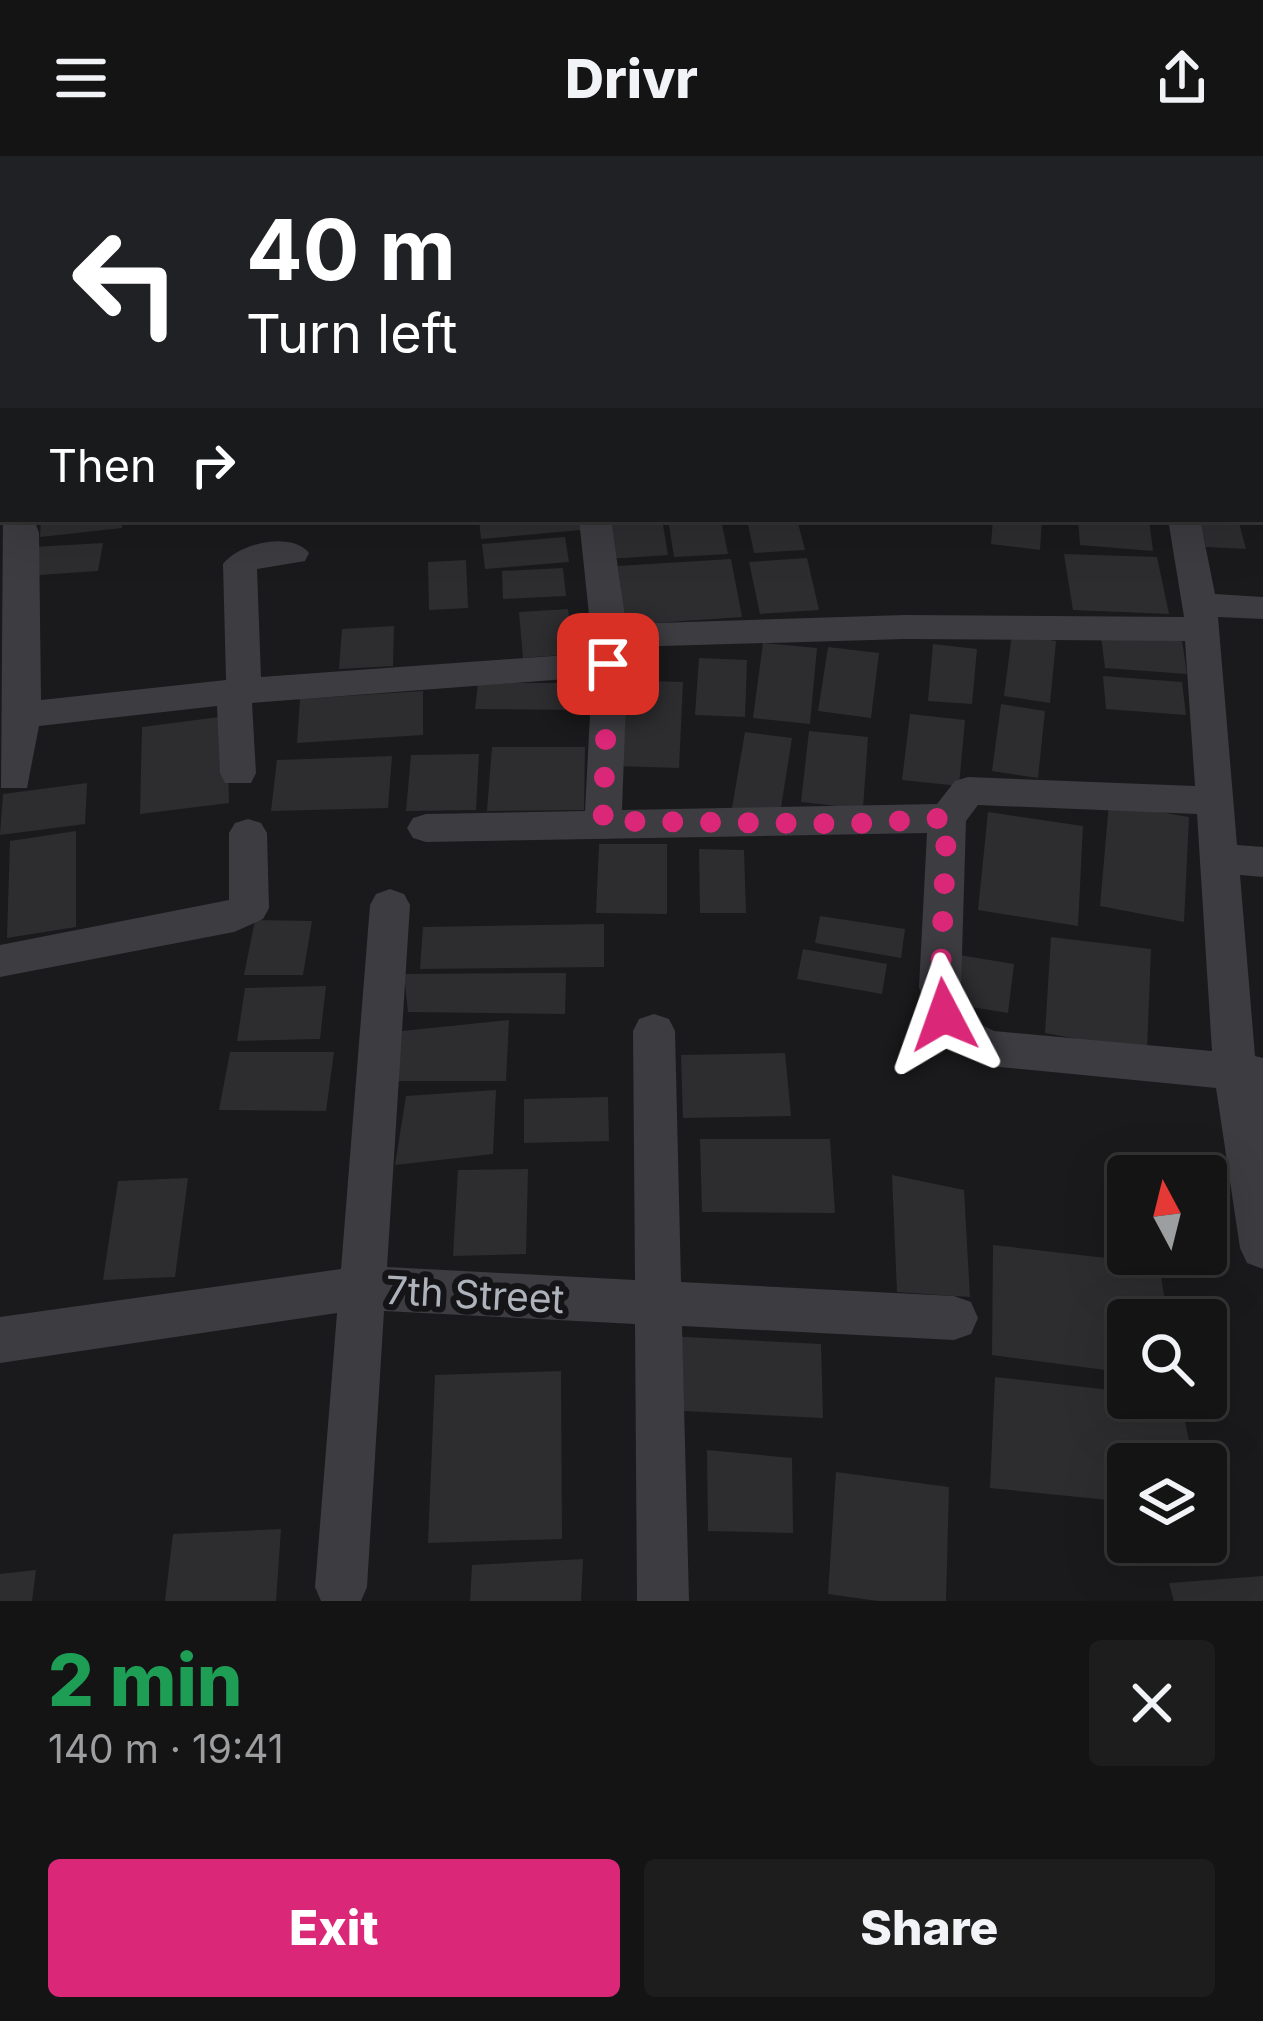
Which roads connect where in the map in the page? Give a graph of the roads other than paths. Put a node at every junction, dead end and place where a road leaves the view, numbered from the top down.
1 (19, 522) edge
2 (595, 522) edge
3 (1185, 522) edge
4 (292, 554) dead end
5 (1263, 608) edge
6 (1201, 617) junction
7 (609, 650) junction
8 (239, 692) junction
9 (23, 716) junction
10 (238, 773) dead end
11 (14, 778) dead end
12 (1212, 801) junction
13 (947, 818) junction
14 (603, 821) junction
15 (426, 828) dead end
16 (248, 833) dead end
17 (1218, 859) junction
18 (1263, 862) edge
19 (390, 904) dead end
20 (0, 962) edge
21 (654, 1030) dead end
22 (1249, 1074) edge
23 (1263, 1248) edge
24 (361, 1288) junction
25 (658, 1304) junction
26 (954, 1318) dead end
27 (0, 1340) edge
28 (341, 1587) dead end
29 (663, 1601) edge

1 - 9 street
2 - 7 street
3 - 6 street
4 - 8 street
5 - 6 street
6 - 7 street
6 - 12 street
7 - 8 street
7 - 14 street
8 - 9 street
8 - 10 street
9 - 11 street
12 - 13 street
12 - 17 street
13 - 14 street
13 - 22 street
14 - 15 street
16 - 20 street
17 - 18 street
17 - 22 street
19 - 24 street
21 - 25 street
22 - 23 street
24 - 25 street, 7th Street
24 - 27 street, 7th Street
24 - 28 street
25 - 26 street, 7th Street
25 - 29 street

